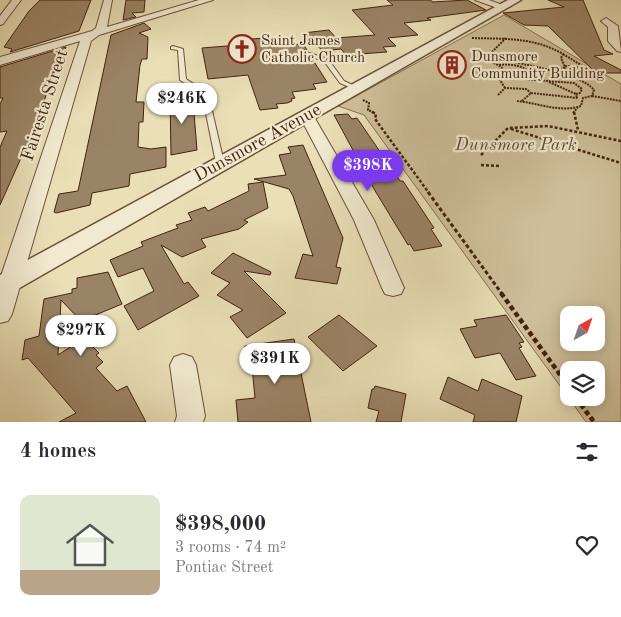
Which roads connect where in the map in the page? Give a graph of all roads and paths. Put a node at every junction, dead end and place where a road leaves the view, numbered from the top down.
1 (17, 0) edge
2 (108, 0) edge
3 (479, 0) edge
4 (202, 1) edge
5 (509, 4) edge
6 (606, 21) dead end
7 (0, 22) edge
8 (93, 34) junction
9 (454, 34) junction
10 (506, 38) junction
11 (173, 48) dead end
12 (621, 49) edge
13 (303, 53) dead end
14 (563, 54) junction
15 (501, 59) dead end
16 (0, 61) edge
17 (498, 65) junction
18 (564, 67) junction
19 (586, 68) junction
20 (471, 70) dead end
21 (557, 71) junction
22 (498, 77) junction
23 (512, 79) junction
24 (539, 81) junction
25 (548, 82) junction
26 (505, 88) junction
27 (351, 91) junction
28 (204, 93) joint
29 (531, 93) junction
30 (576, 94) junction
31 (498, 95) dead end
32 (592, 96) junction
33 (577, 98) junction
34 (582, 98) junction
35 (517, 101) dead end
36 (521, 101) junction
37 (621, 101) edge
38 (578, 107) junction
39 (306, 115) junction
40 (543, 122) dead end
41 (538, 127) junction
42 (508, 128) junction
43 (578, 130) junction
44 (621, 141) edge
45 (481, 155) dead end
46 (220, 163) junction
47 (621, 163) edge
48 (481, 165) dead end
49 (499, 166) dead end
50 (4, 285) edge
51 (393, 288) dead end
52 (0, 314) edge
53 (184, 365) dead end
54 (560, 375) edge
55 (582, 406) edge
56 (188, 422) edge
57 (594, 422) edge

1 - 7 street
2 - 8 street, Fairesta Street
3 - 5 street
4 - 8 street
5 - 9 street, Dunsmore Avenue
6 - 12 street
8 - 16 street
8 - 50 street, Fairesta Street
9 - 10 path
9 - 27 street, Dunsmore Avenue
10 - 14 path
10 - 17 path
11 - 28 lane
13 - 27 lane
14 - 18 path
14 - 19 path
15 - 21 path
17 - 23 path
17 - 24 path
18 - 19 path
18 - 19 path
18 - 21 path
20 - 22 path
21 - 32 path
22 - 23 path
22 - 26 path
23 - 24 path
24 - 25 path
25 - 30 path
25 - 30 path
26 - 29 path
26 - 31 path
27 - 39 street, Dunsmore Avenue
27 - 54 path
28 - 46 lane
29 - 33 path
29 - 36 path
30 - 33 path
32 - 34 path
32 - 37 path
33 - 34 path
34 - 38 path
35 - 36 path
36 - 38 path
38 - 43 path
39 - 46 street, Dunsmore Avenue
39 - 51 street
40 - 41 path
41 - 42 path
41 - 43 path
42 - 45 path
42 - 47 path
43 - 44 path
46 - 50 street, Dunsmore Avenue
48 - 49 path
50 - 52 street, Fairesta Street
53 - 56 street
55 - 57 path

